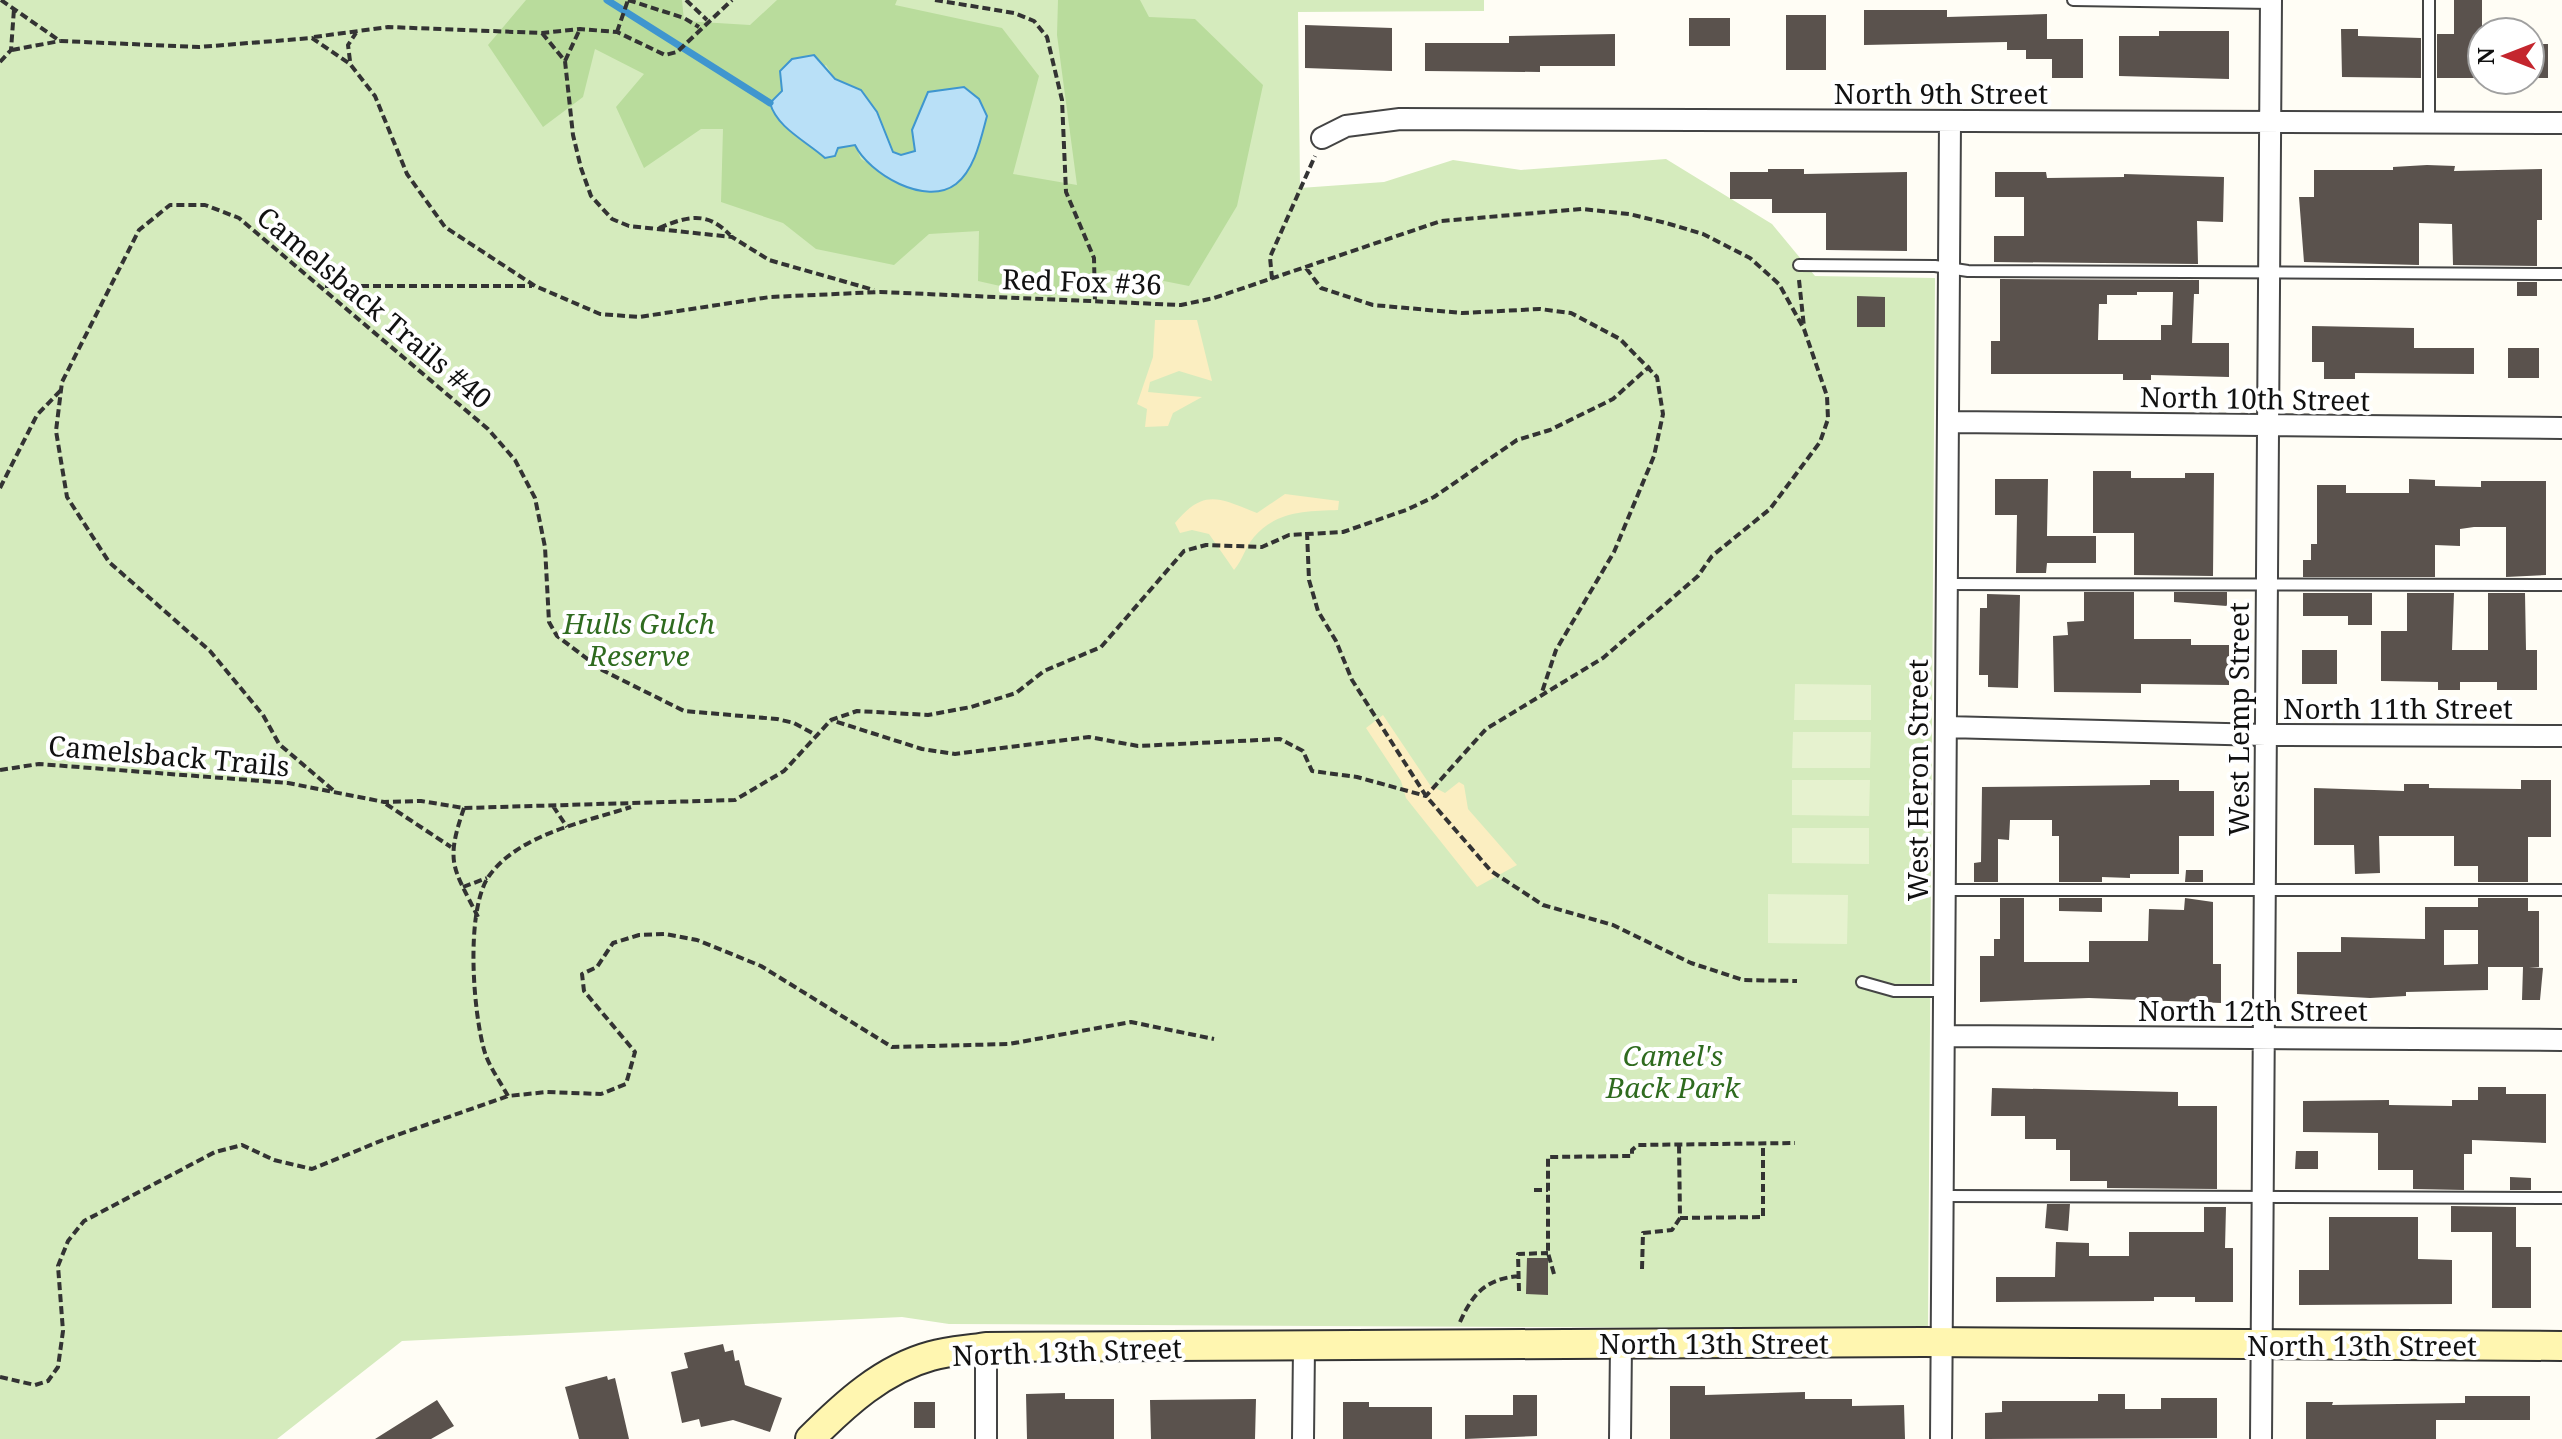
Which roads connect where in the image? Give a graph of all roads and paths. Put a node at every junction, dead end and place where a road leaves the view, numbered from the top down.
1 (1, 0) edge
2 (628, 0) edge
3 (686, 0) edge
4 (732, 0) edge
5 (935, 0) edge
6 (2073, 0) edge
7 (2429, 0) edge
8 (2271, 2) edge
9 (14, 9) junction
10 (707, 20) junction
11 (699, 27) junction
12 (580, 29) junction
13 (359, 31) junction
14 (617, 32) junction
15 (542, 33) junction
16 (312, 38) junction
17 (60, 41) junction
18 (11, 50) junction
19 (565, 61) junction
20 (0, 62) edge
21 (350, 64) junction
22 (1950, 121) junction
23 (2270, 122) junction
24 (2429, 123) junction
25 (2562, 123) edge
26 (1322, 138) joint
27 (657, 229) junction
28 (732, 237) junction
29 (1799, 265) joint
30 (1306, 267) junction
31 (1949, 270) junction
32 (2269, 274) junction
33 (2562, 274) edge
34 (1272, 279) junction
35 (322, 286) junction
36 (535, 286) junction
37 (880, 292) junction
38 (1095, 302) junction
39 (1804, 329) junction
40 (1650, 366) junction
41 (61, 390) junction
42 (1948, 422) junction
43 (2268, 426) junction
44 (2562, 428) edge
45 (0, 488) edge
46 (1307, 532) junction
47 (1947, 584) junction
48 (2267, 584) junction
49 (2562, 585) edge
50 (1541, 694) junction
51 (831, 720) junction
52 (1946, 727) junction
53 (814, 735) junction
54 (2266, 735) junction
55 (2562, 736) edge
56 (0, 770) edge
57 (335, 792) junction
58 (1426, 796) junction
59 (384, 802) junction
60 (553, 805) junction
61 (638, 805) junction
62 (464, 808) junction
63 (567, 827) junction
64 (451, 847) junction
65 (488, 877) junction
66 (463, 887) junction
67 (2265, 889) junction
68 (1944, 890) junction
69 (2562, 890) edge
70 (478, 917) junction
71 (1797, 981) dead end
72 (1862, 982) dead end
73 (1944, 991) junction
74 (1944, 1036) junction
75 (2264, 1038) junction
76 (1214, 1039) dead end
77 (2562, 1040) edge
78 (508, 1096) junction
79 (1795, 1143) dead end
80 (1679, 1144) junction
81 (1763, 1144) junction
82 (1534, 1190) dead end
83 (1548, 1190) junction
84 (1943, 1196) junction
85 (2263, 1197) junction
86 (2562, 1198) edge
87 (1680, 1218) junction
88 (1548, 1253) junction
89 (1642, 1269) dead end
90 (1554, 1274) dead end
91 (1519, 1276) junction
92 (1519, 1291) dead end
93 (1942, 1342) junction
94 (1621, 1344) junction
95 (2262, 1345) junction
96 (1458, 1346) junction
97 (2562, 1346) edge
98 (986, 1347) junction
99 (1304, 1347) junction
100 (0, 1377) edge
101 (810, 1439) edge
102 (986, 1439) edge
103 (1303, 1439) edge
104 (1620, 1439) edge
105 (1941, 1439) edge
106 (2261, 1439) edge

1 - 9 path
2 - 11 path
2 - 14 path
3 - 10 path
4 - 10 path
5 - 38 path
6 - 8 lane
7 - 24 lane
8 - 23 street, West Lemp Street
9 - 17 path
9 - 18 path
10 - 11 path
11 - 14 path
12 - 14 path
12 - 15 path
12 - 19 path
13 - 15 path
13 - 16 path
13 - 21 path
15 - 19 path
16 - 17 path
16 - 21 path, Red Fox #36
17 - 18 path
18 - 20 path
19 - 27 path
21 - 36 path, Red Fox #36
22 - 23 street, North 9th Street
22 - 26 street, North 9th Street
22 - 31 street, West Heron Street
23 - 24 street, North 9th Street
23 - 32 street, West Lemp Street
24 - 25 street, North 9th Street
26 - 34 path
27 - 28 path
27 - 28 path
28 - 37 path
29 - 31 lane
29 - 39 path
30 - 34 path, Red Fox #36
30 - 39 path, Red Fox #36
30 - 40 path
31 - 32 lane
31 - 42 street, West Heron Street
32 - 33 lane
32 - 43 street, West Lemp Street
34 - 38 path, Red Fox #36
35 - 36 path
35 - 41 path, Camelsback Trails #40
35 - 53 path, Camelsback Trails #40
36 - 37 path, Red Fox #36
37 - 38 path, Red Fox #36
39 - 50 path, Red Fox #36
40 - 46 path, Camelsback Trails #40
40 - 50 path
41 - 45 path
41 - 57 path, Camelsback Trails #40
42 - 43 street, North 10th Street
42 - 47 street, West Heron Street
43 - 44 street, North 10th Street
43 - 48 street, West Lemp Street
46 - 51 path, Camelsback Trails #40
46 - 58 path
47 - 48 lane
47 - 52 street, West Heron Street
48 - 49 lane
48 - 54 street, West Lemp Street
50 - 58 path
51 - 53 path, Camelsback Trails #40
51 - 58 path
52 - 54 street, North 11th Street
52 - 68 street, West Heron Street
53 - 61 path, Camelsback Trails #40
54 - 55 street, North 11th Street
54 - 67 street, West Lemp Street
56 - 57 path, Camelsback Trails
57 - 59 path, Camelsback Trails #40
58 - 71 path
59 - 62 path, Camelsback Trails #40
59 - 64 path, Camelsback Trails #40
60 - 61 path, Camelsback Trails #40
60 - 62 path, Camelsback Trails #40
60 - 63 path
61 - 63 path
62 - 64 path
63 - 65 path
64 - 66 path
65 - 66 path
65 - 70 path
66 - 70 path
67 - 68 lane
67 - 69 lane
67 - 75 street, West Lemp Street
68 - 73 street, West Heron Street
70 - 78 path
72 - 73 lane
73 - 74 street, West Heron Street
74 - 75 street, North 12th Street
74 - 84 street, West Heron Street
75 - 77 street, North 12th Street
75 - 85 street, West Lemp Street
76 - 78 path
78 - 100 path
79 - 81 path
80 - 81 path
80 - 83 path
80 - 87 path
81 - 87 path
82 - 83 path
83 - 88 path
84 - 85 lane
84 - 93 street, West Heron Street
85 - 86 lane
85 - 95 street, West Lemp Street
87 - 89 path
88 - 90 path
88 - 91 path
91 - 92 path
91 - 96 path
93 - 94 street, North 13th Street
93 - 95 street, North 13th Street
93 - 105 street, West Heron Street
94 - 96 street, North 13th Street
94 - 104 street
95 - 97 street, North 13th Street
95 - 106 street, West Lemp Street
96 - 99 street, North 13th Street
98 - 99 street, North 13th Street
98 - 101 street, North 13th Street
98 - 102 street
99 - 103 street

